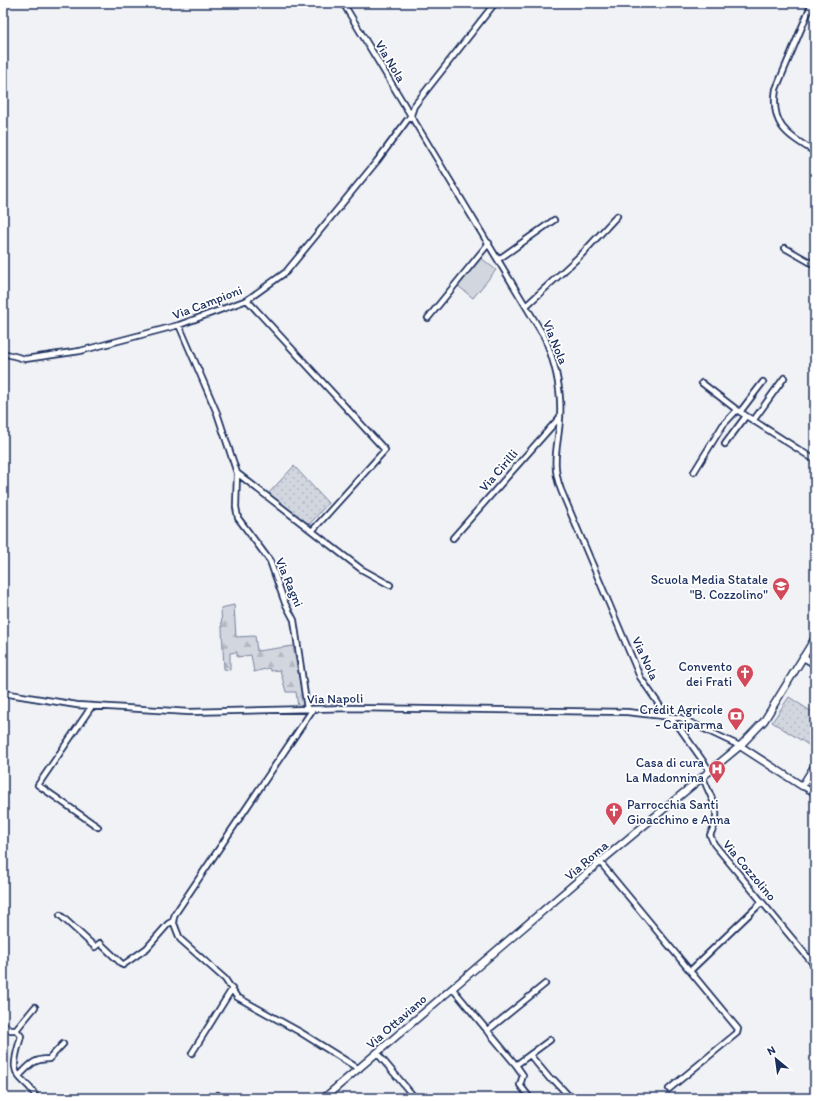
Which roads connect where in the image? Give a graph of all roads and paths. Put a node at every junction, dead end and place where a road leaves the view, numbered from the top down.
1 (343, 3) edge
2 (495, 3) edge
3 (812, 3) edge
4 (411, 115) junction
5 (815, 152) edge
6 (617, 216) dead end
7 (554, 220) dead end
8 (489, 243) junction
9 (785, 248) dead end
10 (499, 259) junction
11 (815, 265) edge
12 (247, 300) junction
13 (527, 305) junction
14 (428, 318) dead end
15 (179, 325) junction
16 (3, 353) edge
17 (784, 378) dead end
18 (763, 382) dead end
19 (702, 383) dead end
20 (739, 411) junction
21 (560, 416) junction
22 (746, 416) junction
23 (753, 421) junction
24 (725, 444) dead end
25 (815, 460) edge
26 (694, 472) dead end
27 (237, 473) junction
28 (312, 531) junction
29 (453, 538) dead end
30 (390, 585) dead end
31 (815, 638) edge
32 (803, 657) junction
33 (815, 664) edge
34 (3, 693) edge
35 (92, 706) junction
36 (307, 709) junction
37 (313, 709) junction
38 (668, 716) junction
39 (740, 746) junction
40 (815, 765) edge
41 (710, 770) junction
42 (703, 777) junction
43 (802, 786) junction
44 (815, 793) edge
45 (98, 827) dead end
46 (600, 862) junction
47 (762, 902) junction
48 (60, 915) dead end
49 (173, 921) junction
50 (483, 961) joint
51 (815, 966) edge
52 (691, 970) junction
53 (544, 984) dead end
54 (452, 988) junction
55 (232, 989) junction
56 (35, 1008) dead end
57 (3, 1024) edge
58 (16, 1030) junction
59 (487, 1031) junction
60 (550, 1040) dead end
61 (63, 1044) dead end
62 (192, 1053) dead end
63 (377, 1053) junction
64 (530, 1055) junction
65 (516, 1065) junction
66 (359, 1069) junction
67 (19, 1076) junction
68 (669, 1090) dead end
69 (568, 1095) dead end
70 (413, 1097) edge
71 (36, 1098) edge
72 (324, 1098) edge
73 (530, 1098) edge

1 - 4 street, Via Nola
2 - 4 street, Via Campioni
3 - 5 street
4 - 8 street, Via Nola
4 - 12 street, Via Campioni
6 - 13 street
7 - 10 street
8 - 10 street, Via Nola
8 - 14 street
9 - 11 street
10 - 13 street, Via Nola
12 - 15 street, Via Campioni
12 - 28 street
13 - 21 street, Via Nola
15 - 16 street, Via Campioni
15 - 27 street, Via Ragni
17 - 23 street
18 - 20 street
19 - 20 street
20 - 22 street
20 - 26 street
21 - 29 street, Via Cirilli
21 - 38 street, Via Nola
22 - 23 street
22 - 24 street
23 - 25 street
27 - 28 street
27 - 36 street, Via Ragni
28 - 30 street
31 - 32 main road, Via Roma
32 - 33 main road
32 - 39 main road, Via Roma
34 - 35 street, Via Napoli
35 - 36 street, Via Napoli
35 - 45 street
36 - 37 street, Via Napoli
37 - 38 street, Via Napoli
37 - 49 street
38 - 39 street, Via Napoli
38 - 41 street, Via Nola
39 - 41 main road, Via Roma
39 - 43 main road
40 - 43 main road
41 - 42 main road, Via Roma
42 - 46 main road, Via Roma
42 - 47 street, Via Cozzolino
43 - 44 street
46 - 50 main road, Via Roma
46 - 52 street
47 - 51 street, Via Cozzolino
47 - 52 street
48 - 49 street
49 - 55 street
50 - 54 main road, Via Ottaviano
52 - 68 street
53 - 59 street
54 - 59 street
54 - 63 main road, Via Ottaviano
55 - 62 street
55 - 66 street
56 - 58 street
57 - 58 street
58 - 67 street
59 - 65 street
60 - 64 street
61 - 67 street
63 - 66 main road, Via Ottaviano
63 - 70 street
64 - 65 street
64 - 69 street
65 - 73 street
66 - 72 main road, Via Ottaviano
67 - 71 street

